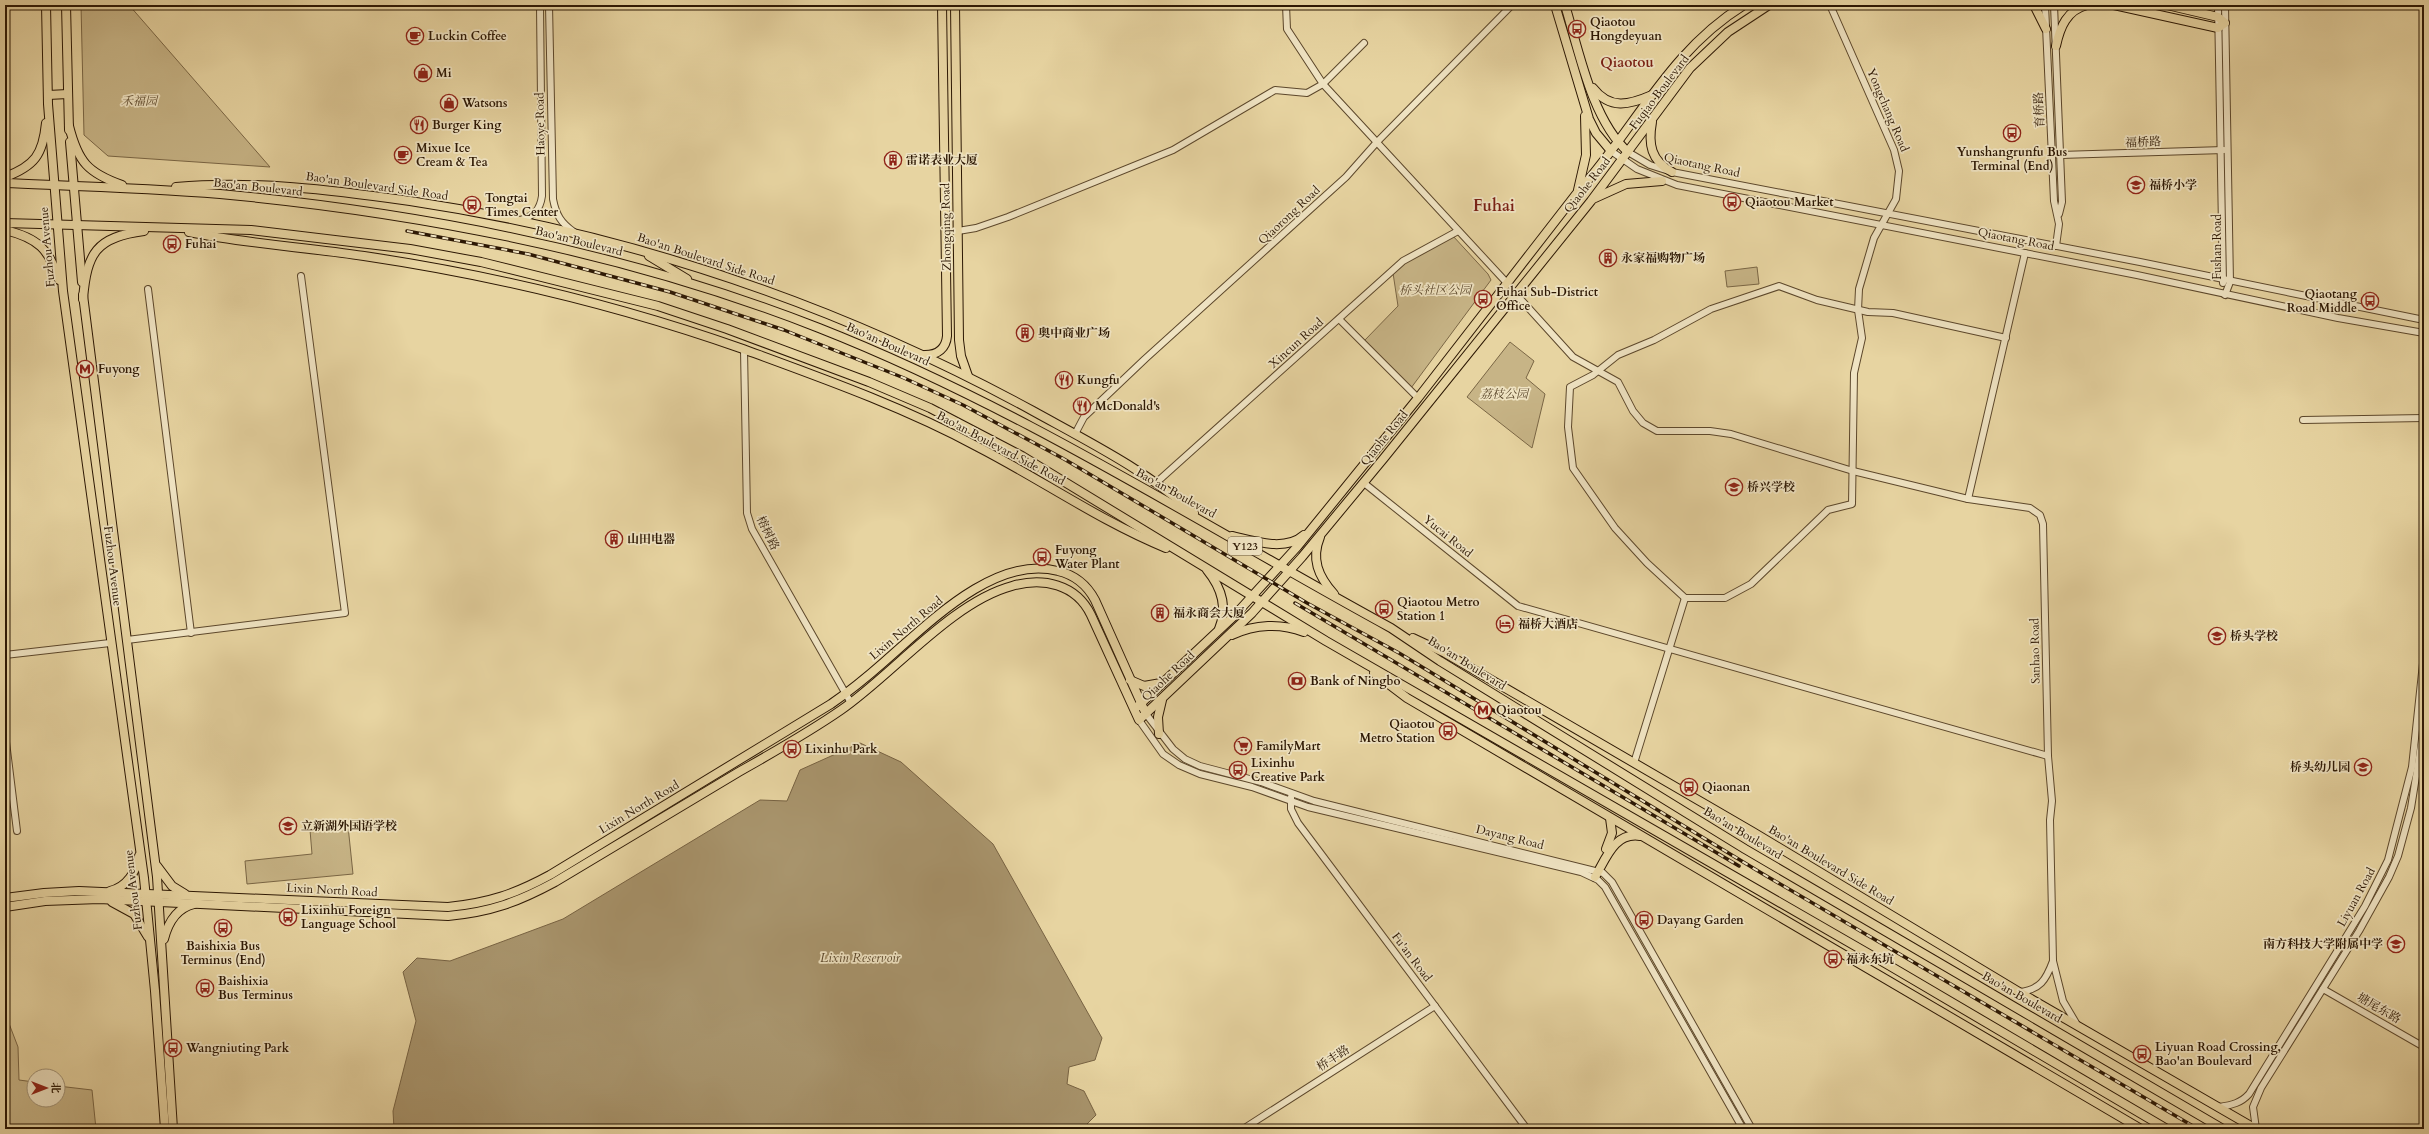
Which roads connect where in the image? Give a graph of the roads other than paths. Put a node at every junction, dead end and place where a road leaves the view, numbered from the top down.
1 (46, 5) edge
2 (66, 5) edge
3 (540, 5) edge
4 (549, 5) edge
5 (942, 5) edge
6 (955, 5) edge
7 (1286, 5) edge
8 (1512, 5) edge
9 (1555, 5) edge
10 (1565, 5) edge
11 (1744, 5) edge
12 (1768, 5) edge
13 (1830, 5) edge
14 (2034, 5) edge
15 (2045, 5) edge
16 (2054, 5) edge
17 (2087, 5) edge
18 (2114, 5) edge
19 (2167, 5) edge
20 (2218, 5) edge
21 (2225, 5) edge
22 (2218, 16) junction
23 (2222, 26) junction
24 (2046, 29) junction
25 (1364, 43) dead end
26 (2056, 46) junction
27 (1669, 72) junction
28 (1680, 82) junction
29 (1589, 83) junction
30 (1323, 84) junction
31 (68, 94) junction
32 (48, 95) junction
33 (1652, 95) junction
34 (1583, 102) junction
35 (48, 104) junction
36 (1653, 120) junction
37 (69, 126) junction
38 (1377, 142) junction
39 (1618, 142) junction
40 (2227, 150) junction
41 (1611, 151) junction
42 (2220, 151) junction
43 (1628, 152) junction
44 (2060, 155) junction
45 (1622, 160) junction
46 (1672, 172) junction
47 (5, 177) edge
48 (1662, 180) junction
49 (5, 183) edge
50 (55, 185) junction
51 (74, 186) junction
52 (140, 189) junction
53 (1577, 193) junction
54 (1591, 201) junction
55 (1887, 214) junction
56 (2058, 214) junction
57 (520, 220) junction
58 (1555, 221) junction
59 (5, 223) edge
60 (58, 224) junction
61 (77, 225) junction
62 (1880, 225) junction
63 (166, 228) junction
64 (5, 230) edge
65 (958, 231) junction
66 (1458, 231) junction
67 (1567, 231) junction
68 (575, 233) junction
69 (2056, 246) junction
70 (640, 250) junction
71 (2025, 253) junction
72 (301, 276) dead end
73 (2223, 281) junction
74 (1506, 282) junction
75 (2230, 282) junction
76 (696, 284) junction
77 (946, 286) junction
78 (958, 286) junction
79 (148, 289) dead end
80 (63, 291) junction
81 (1515, 293) junction
82 (2225, 295) junction
83 (83, 299) junction
84 (1858, 310) junction
85 (1339, 319) junction
86 (2424, 320) edge
87 (2424, 333) edge
88 (2006, 338) junction
89 (744, 350) junction
90 (925, 355) junction
91 (1597, 370) junction
92 (968, 376) junction
93 (1418, 398) junction
94 (2424, 418) edge
95 (2303, 420) dead end
96 (1075, 434) junction
97 (1853, 471) junction
98 (1157, 482) junction
99 (1364, 483) junction
100 (1968, 500) junction
101 (1211, 526) junction
102 (1313, 526) junction
103 (1323, 530) junction
104 (1223, 534) junction
105 (1189, 557) junction
106 (1204, 566) junction
107 (1280, 566) junction
108 (1289, 571) junction
109 (1254, 596) junction
110 (1685, 598) junction
111 (1338, 599) junction
112 (1263, 602) junction
113 (1391, 628) junction
114 (1218, 631) junction
115 (192, 632) junction
116 (1225, 639) junction
117 (127, 640) junction
118 (1326, 641) junction
119 (110, 643) junction
120 (1671, 648) junction
121 (2424, 654) edge
122 (5, 655) edge
123 (1354, 657) junction
124 (1130, 680) junction
125 (1164, 682) junction
126 (845, 694) junction
127 (1165, 696) junction
128 (851, 703) junction
129 (1140, 704) junction
130 (1133, 711) junction
131 (1146, 714) junction
132 (1139, 720) junction
133 (2424, 726) edge
134 (5, 734) edge
135 (1159, 734) junction
136 (2048, 756) junction
137 (1634, 763) junction
138 (2418, 767) edge
139 (1292, 793) junction
140 (1291, 800) junction
141 (1610, 818) junction
142 (17, 831) dead end
143 (1641, 836) junction
144 (140, 847) junction
145 (155, 862) junction
146 (1594, 873) junction
147 (105, 896) junction
148 (192, 896) junction
149 (5, 898) edge
150 (146, 898) junction
151 (159, 898) junction
152 (199, 903) junction
153 (5, 907) edge
154 (150, 942) junction
155 (162, 949) junction
156 (2053, 961) junction
157 (2323, 989) junction
158 (2019, 992) junction
159 (1435, 1006) junction
160 (2079, 1027) junction
161 (2424, 1047) edge
162 (2219, 1107) junction
163 (165, 1129) edge
164 (173, 1129) edge
165 (1243, 1129) edge
166 (1527, 1129) edge
167 (1743, 1129) edge
168 (1752, 1129) edge
169 (2141, 1129) edge
170 (2167, 1129) edge
171 (2224, 1129) edge
172 (2256, 1129) edge

1 - 32 main road, Fuzhou Avenue
2 - 31 main road, Fuzhou Avenue
3 - 57 street, Haoye Road
4 - 68 street, Haoye Road
5 - 77 main road, Zhongqing Road
6 - 65 main road, Zhongqing Road
7 - 30 street
8 - 38 street, Qiaorong Road
9 - 34 main road, Qiaohe Road
10 - 29 main road
11 - 27 main road, Fuqiao Boulevard
12 - 28 main road, Fuqiao Boulevard
13 - 55 street, Yongchang Road
14 - 24 main road
15 - 24 street, 育桥路
16 - 26 street, 育桥路
17 - 26 main road
18 - 23 main road
19 - 22 main road
20 - 22 street
21 - 23 street, Fushan Road
22 - 23 main road
23 - 40 street, Fushan Road
23 - 42 street, Fushan Road
24 - 56 street, 育桥路
25 - 30 street
26 - 44 street, 育桥路
27 - 28 main road
27 - 33 main road, Fuqiao Boulevard
28 - 36 main road, Fuqiao Boulevard
29 - 33 main road
29 - 39 main road
30 - 38 street
30 - 65 street
31 - 32 main road
31 - 37 main road, Fuzhou Avenue
32 - 35 main road, Fuzhou Avenue
33 - 39 main road, Fuqiao Boulevard
34 - 41 main road, Qiaohe Road
34 - 53 main road
35 - 47 main road
35 - 50 main road, Fuzhou Avenue
36 - 43 main road, Fuqiao Boulevard
36 - 46 main road
37 - 51 main road, Fuzhou Avenue
37 - 52 main road
38 - 66 street
38 - 96 street, Qiaorong Road
39 - 41 main road, Qiaohe Road
39 - 43 main road, Qiaotang Road
40 - 42 street, 福桥路
40 - 75 street, Fushan Road
41 - 45 street, Qiaotang Road
41 - 53 main road, Qiaohe Road
42 - 44 street, 福桥路
42 - 73 street, Fushan Road
43 - 45 main road, Qiaohe Road
43 - 46 street, Qiaotang Road
44 - 56 street, 育桥路
45 - 48 street, Qiaotang Road
45 - 54 main road, Qiaohe Road
46 - 55 street, Qiaotang Road
48 - 54 main road
48 - 62 street, Qiaotang Road
49 - 50 main road, Bao'an Boulevard
50 - 51 main road, Bao'an Boulevard
50 - 60 main road, Fuzhou Avenue
51 - 52 main road, Bao'an Boulevard
51 - 61 main road, Fuzhou Avenue
52 - 57 main road, Bao'an Boulevard Side Road
52 - 76 main road, Bao'an Boulevard
53 - 58 main road, Qiaohe Road
54 - 67 main road, Qiaohe Road
55 - 62 street, Yongchang Road
55 - 69 street, Qiaotang Road
56 - 69 street, 育桥路
57 - 68 main road, Bao'an Boulevard Side Road
58 - 67 main road
58 - 74 main road, Qiaohe Road
59 - 60 main road
60 - 61 main road
60 - 80 main road, Fuzhou Avenue
61 - 63 main road
61 - 83 main road, Fuzhou Avenue
62 - 71 street, Qiaotang Road
62 - 84 street, Yongchang Road
63 - 83 main road
63 - 89 main road, Bao'an Boulevard Side Road
63 - 105 main road
64 - 80 main road
65 - 78 main road, Zhongqing Road
66 - 74 street
66 - 85 street, Xincun Road
67 - 81 main road, Qiaohe Road
68 - 70 main road, Bao'an Boulevard Side Road
69 - 73 street, Qiaotang Road
70 - 76 main road
70 - 90 main road, Bao'an Boulevard Side Road
71 - 82 street, Qiaotang Road
71 - 88 street
72 - 115 street
73 - 75 street, Qiaotang Road
73 - 82 street, Fushan Road
74 - 93 main road, Qiaohe Road
75 - 82 street, Fushan Road
75 - 86 street, Qiaotang Road
76 - 101 main road, Bao'an Boulevard
77 - 78 main road
77 - 90 main road, Zhongqing Road
78 - 92 main road, Zhongqing Road
79 - 115 street
80 - 119 main road, Fuzhou Avenue
81 - 91 street
81 - 99 main road, Qiaohe Road
82 - 87 street, Qiaotang Road
83 - 117 main road, Fuzhou Avenue
84 - 88 street
84 - 91 street
84 - 97 street, Yongchang Road
85 - 93 street
85 - 98 street, Xincun Road
88 - 100 street
89 - 105 main road, Bao'an Boulevard Side Road
89 - 126 street, 榕树路
90 - 92 main road, Bao'an Boulevard Side Road / Y123
91 - 97 street
91 - 110 street
92 - 96 main road, Bao'an Boulevard Side Road / Y123
93 - 102 main road, Qiaohe Road
94 - 95 street
96 - 98 main road, Bao'an Boulevard Side Road / Y123
97 - 100 street
97 - 110 street, Yongchang Road
98 - 101 main road, Bao'an Boulevard Side Road / Y123
99 - 103 main road, Qiaohe Road
99 - 120 street, Yucai Road
100 - 136 street, Sanhao Road
101 - 104 main road, Bao'an Boulevard / Y123
102 - 104 main road
102 - 107 main road, Qiaohe Road
103 - 108 main road, Qiaohe Road
103 - 111 main road
104 - 107 main road, Bao'an Boulevard / Y123
105 - 106 main road
106 - 109 main road
106 - 114 main road
107 - 108 main road, Bao'an Boulevard / Y123
107 - 109 main road, Qiaohe Road
108 - 111 main road, Bao'an Boulevard
108 - 112 main road, Qiaohe Road
109 - 112 main road
109 - 114 main road, Qiaohe Road
110 - 120 street
111 - 113 main road, Bao'an Boulevard
112 - 116 main road, Qiaohe Road
112 - 118 main road
113 - 137 main road, Bao'an Boulevard Side Road
113 - 171 main road, Bao'an Boulevard
114 - 125 main road, Qiaohe Road
115 - 117 street
116 - 118 main road
116 - 127 main road, Qiaohe Road
117 - 145 main road, Fuzhou Avenue
118 - 123 main road
119 - 122 street
119 - 144 main road, Fuzhou Avenue
120 - 136 street
120 - 137 street
121 - 138 street, Liyuan Road
123 - 141 main road
123 - 170 main road
124 - 125 main road
124 - 126 main road, Lixin North Road
124 - 129 main road, Lixin North Road
125 - 129 main road, Qiaohe Road
126 - 128 street, 榕树路
126 - 148 main road, Lixin North Road
127 - 131 main road, Qiaohe Road
127 - 135 main road
128 - 130 main road, Lixin North Road
128 - 152 main road, Lixin North Road
129 - 130 main road, Qiaohe Road
129 - 131 main road, Lixin North Road
130 - 132 main road, Lixin North Road
131 - 132 main road, Qiaohe Road
131 - 135 street, Dayang Road
132 - 140 street, Dayang Road
133 - 138 street, Liyuan Road
134 - 142 street
135 - 139 street, Dayang Road
136 - 156 street, Sanhao Road
137 - 158 main road, Bao'an Boulevard Side Road
138 - 157 street, Liyuan Road
138 - 162 street, Liyuan Road
139 - 140 street, Fu'an Road
139 - 146 street, Dayang Road
140 - 146 street, Dayang Road
140 - 159 street, Fu'an Road
141 - 143 main road
141 - 146 main road
143 - 146 main road
143 - 169 main road
144 - 147 main road
144 - 150 main road, Fuzhou Avenue
145 - 148 main road
145 - 151 main road, Fuzhou Avenue
146 - 167 street
146 - 168 street, Dayang Road
147 - 149 main road, Lixin North Road
147 - 150 main road, Lixin North Road
147 - 153 main road, Lixin North Road
147 - 154 main road
148 - 151 main road, Lixin North Road
150 - 151 main road, Lixin North Road
150 - 154 main road, Fuzhou Avenue
151 - 152 main road, Lixin North Road
151 - 155 main road, Fuzhou Avenue
152 - 155 main road
154 - 163 main road, Fuzhou Avenue
155 - 164 main road, Fuzhou Avenue
156 - 158 street, Sanhao Road
156 - 160 street, Sanhao Road
157 - 161 street, 塘尾东路
157 - 172 street, Liyuan Road
158 - 160 main road, Bao'an Boulevard Side Road
159 - 165 street, 桥丰路
159 - 166 street, Fu'an Road
160 - 162 main road, Bao'an Boulevard Side Road
162 - 172 main road, Bao'an Boulevard Side Road

